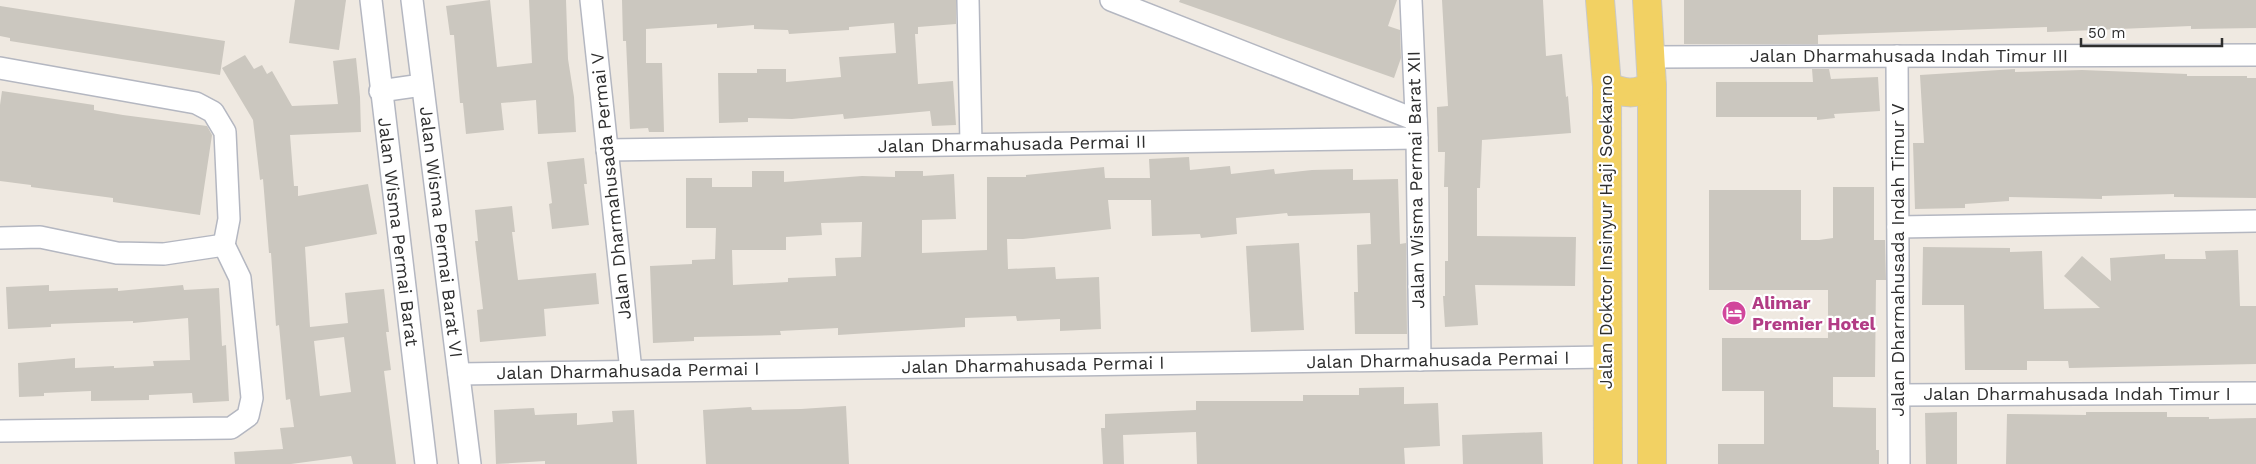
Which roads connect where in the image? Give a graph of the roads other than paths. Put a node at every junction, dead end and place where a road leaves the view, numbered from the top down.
1 (371, 0) edge
2 (412, 0) edge
3 (591, 0) edge
4 (968, 0) edge
5 (1111, 0) edge
6 (1411, 0) edge
7 (1600, 0) edge
8 (1647, 0) edge
9 (2256, 55) edge
10 (1897, 56) junction
11 (1651, 57) junction
12 (0, 68) edge
13 (422, 85) junction
14 (1607, 86) junction
15 (1652, 86) junction
16 (380, 91) junction
17 (1416, 129) junction
18 (971, 144) junction
19 (607, 150) junction
20 (2256, 221) edge
21 (1898, 227) junction
22 (0, 238) edge
23 (224, 245) junction
24 (1607, 357) junction
25 (1420, 360) junction
26 (631, 371) junction
27 (459, 374) junction
28 (2256, 392) edge
29 (1899, 395) junction
30 (0, 431) edge
31 (426, 464) edge
32 (470, 464) edge
33 (1608, 464) edge
34 (1652, 464) edge
35 (1900, 464) edge

1 - 16 street, Jalan Wisma Permai Barat
2 - 13 street, Jalan Wisma Permai Barat VI
3 - 19 street, Jalan Dharmahusada Permai V
4 - 18 street
5 - 17 street
6 - 17 street, Jalan Wisma Permai Barat XII
7 - 14 main road, Jalan Doktor Insinyur Haji Soekarno
8 - 11 main road
9 - 10 street, Jalan Dharmahusada Indah Timur III
10 - 11 street, Jalan Dharmahusada Indah Timur III
10 - 21 street, Jalan Dharmahusada Indah Timur V
11 - 15 main road
12 - 23 street
13 - 16 street
13 - 27 street, Jalan Wisma Permai Barat VI
14 - 15 main road
14 - 24 main road, Jalan Doktor Insinyur Haji Soekarno
15 - 34 main road
16 - 31 street, Jalan Wisma Permai Barat
17 - 18 street, Jalan Dharmahusada Permai II
17 - 25 street, Jalan Wisma Permai Barat XII
18 - 19 street, Jalan Dharmahusada Permai II
19 - 26 street, Jalan Dharmahusada Permai V
20 - 21 street
21 - 29 street, Jalan Dharmahusada Indah Timur V
22 - 23 street
23 - 30 street
24 - 25 street, Jalan Dharmahusada Permai I
24 - 33 main road, Jalan Doktor Insinyur Haji Soekarno
25 - 26 street, Jalan Dharmahusada Permai I
26 - 27 street, Jalan Dharmahusada Permai I
27 - 32 street, Jalan Wisma Permai Barat VI
28 - 29 street, Jalan Dharmahusada Indah Timur I
29 - 35 street, Jalan Dharmahusada Indah Timur V

